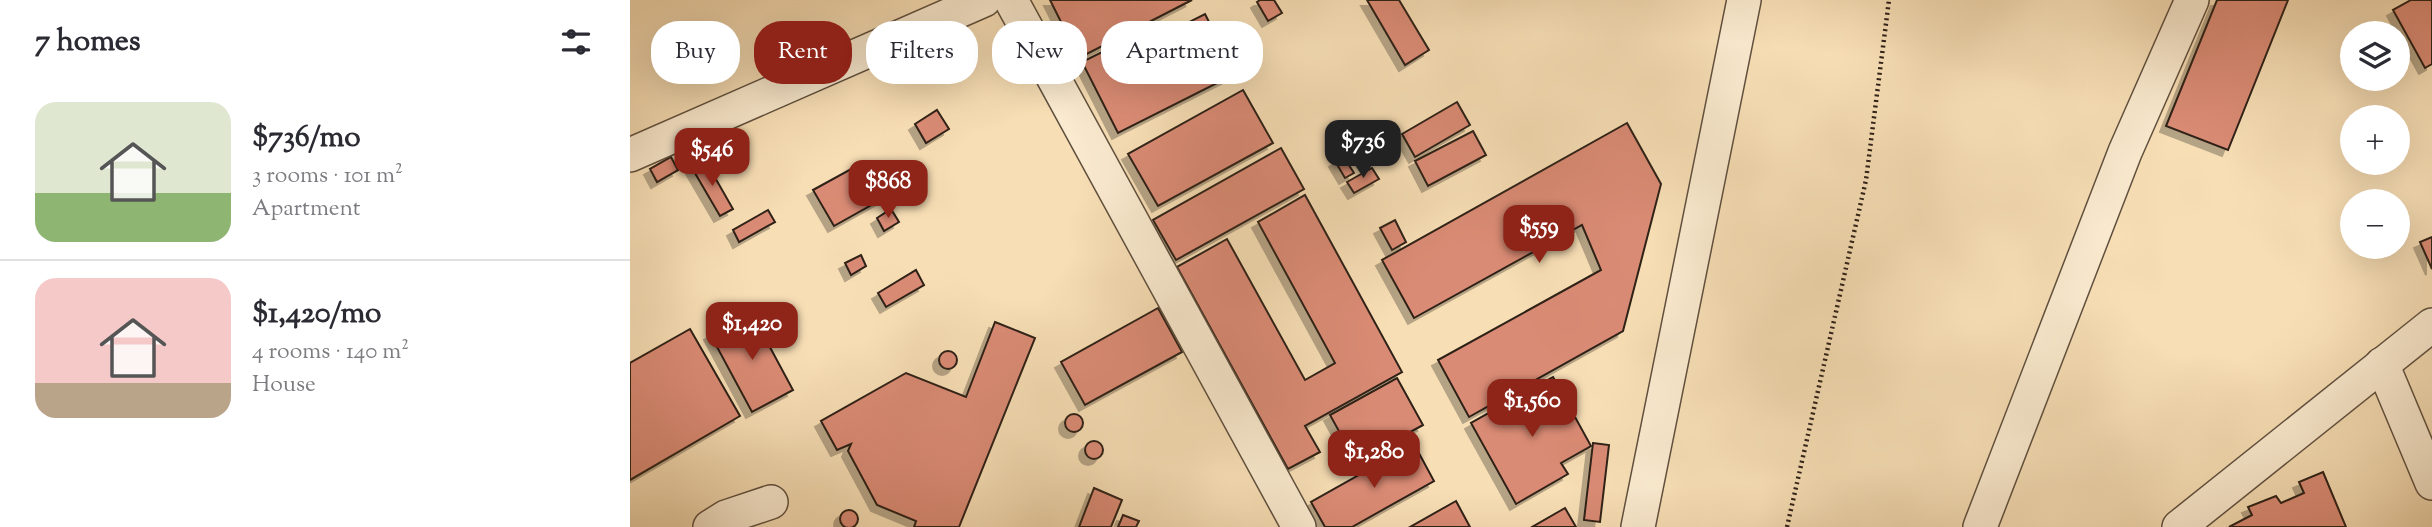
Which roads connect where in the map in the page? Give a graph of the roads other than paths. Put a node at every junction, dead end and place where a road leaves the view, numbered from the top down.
1 (984, 0) edge
2 (1011, 0) edge
3 (1744, 0) edge
4 (2192, 0) edge
5 (630, 155) edge
6 (2432, 325) edge
7 (2382, 364) junction
8 (2432, 483) edge
9 (771, 502) dead end
10 (710, 527) edge
11 (1299, 527) edge
12 (1638, 527) edge
13 (1980, 527) edge
14 (2179, 527) edge

1 - 5 street
2 - 11 street
3 - 12 street
4 - 13 street
6 - 7 street
7 - 8 street
7 - 14 street
9 - 10 street

